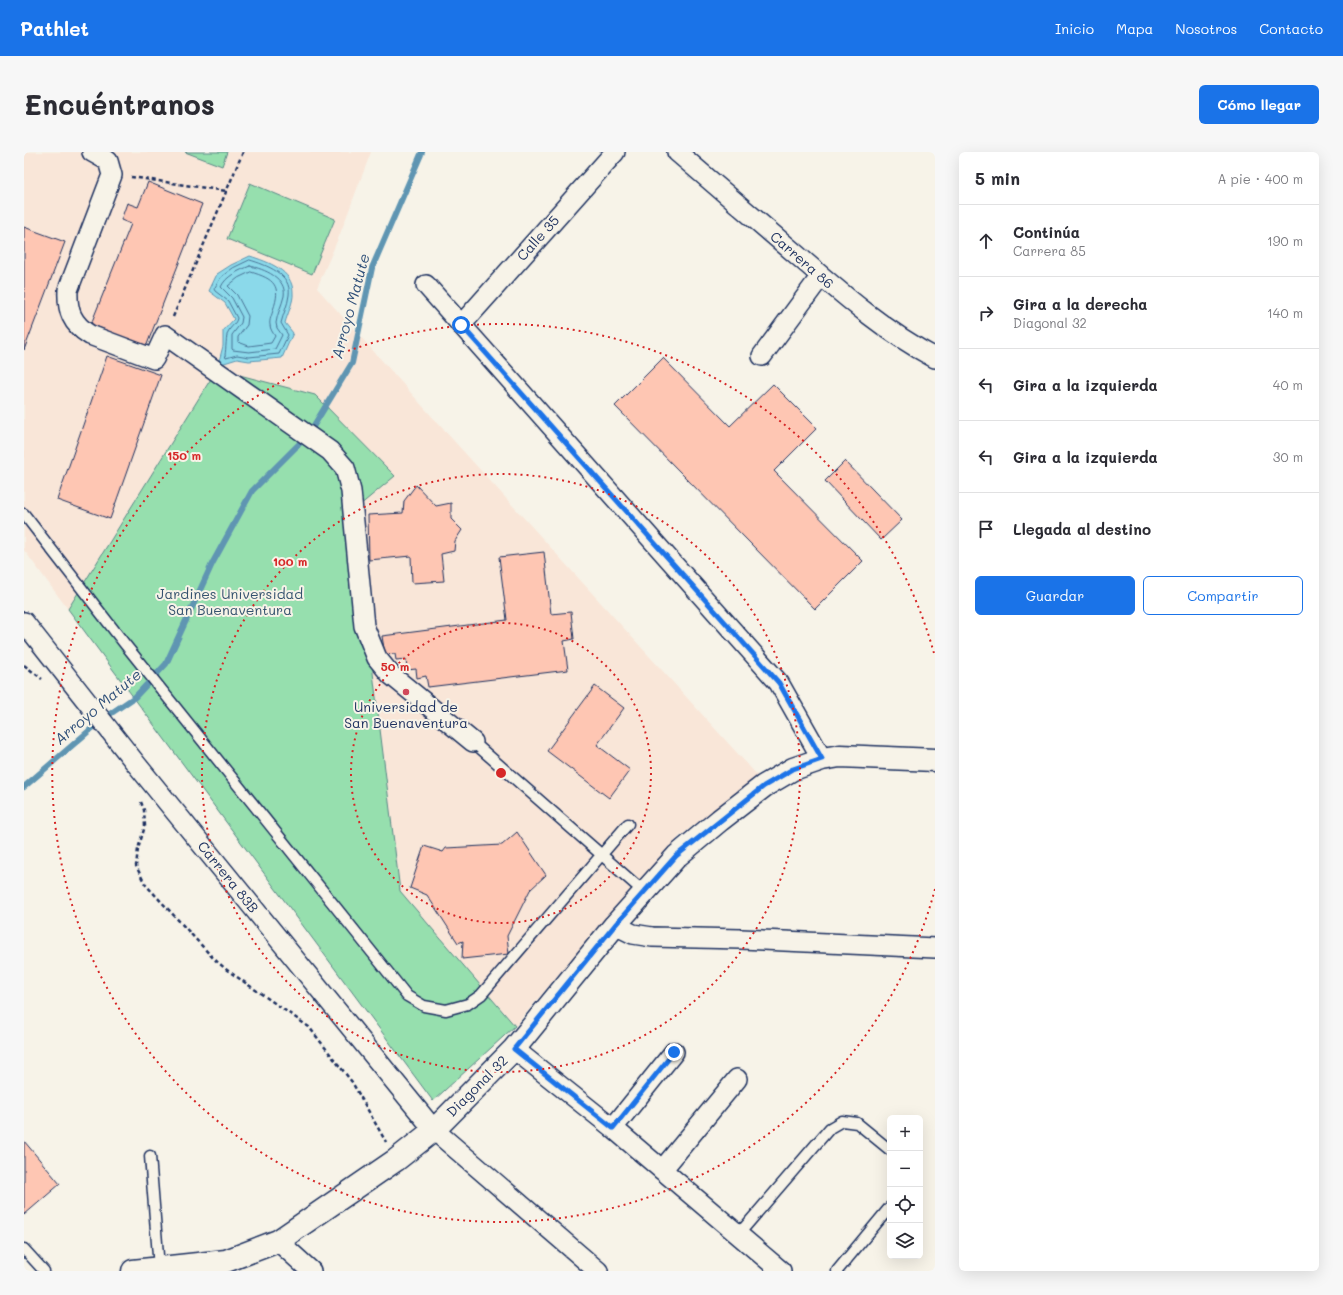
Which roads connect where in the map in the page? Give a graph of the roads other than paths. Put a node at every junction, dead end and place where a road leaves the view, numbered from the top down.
1 (92, 152) edge
2 (615, 152) edge
3 (677, 152) edge
4 (821, 276) junction
5 (426, 285) dead end
6 (461, 325) junction
7 (762, 356) dead end
8 (935, 358) edge
9 (24, 514) edge
10 (24, 622) edge
11 (473, 742) joint
12 (822, 759) junction
13 (935, 760) edge
14 (628, 824) dead end
15 (601, 855) junction
16 (644, 892) junction
17 (615, 925) junction
18 (935, 948) edge
19 (514, 1049) junction
20 (674, 1052) dead end
21 (737, 1079) dead end
22 (613, 1128) junction
23 (434, 1130) junction
24 (887, 1148) edge
25 (150, 1156) dead end
26 (662, 1170) junction
27 (887, 1211) edge
28 (738, 1235) junction
29 (278, 1241) junction
30 (24, 1248) edge
31 (222, 1266) edge
32 (159, 1268) junction
33 (44, 1271) edge
34 (133, 1271) edge
35 (311, 1271) edge
36 (598, 1271) edge
37 (781, 1271) edge
38 (837, 1271) edge

1 - 11 street
2 - 6 street, Calle 35
3 - 4 street, Carrera 86
4 - 7 street
4 - 8 street, Carrera 86
5 - 6 street
6 - 12 street
9 - 15 lane
10 - 23 street, Carrera 83B
11 - 15 lane
12 - 13 street, Diagonal 32
12 - 16 street, Diagonal 32
14 - 15 lane
15 - 16 lane
16 - 17 street, Diagonal 32
17 - 18 street
17 - 19 street, Diagonal 32
19 - 22 street
19 - 23 street, Diagonal 32
20 - 22 street
21 - 26 street
22 - 26 street
23 - 29 street, Diagonal 32
23 - 36 street, Carrera 83B
24 - 28 lane
25 - 32 lane
26 - 28 street
27 - 38 lane
28 - 37 street
29 - 31 street, Diagonal 32
29 - 35 street
30 - 33 lane
31 - 32 street, Diagonal 32
32 - 34 street, Diagonal 32

